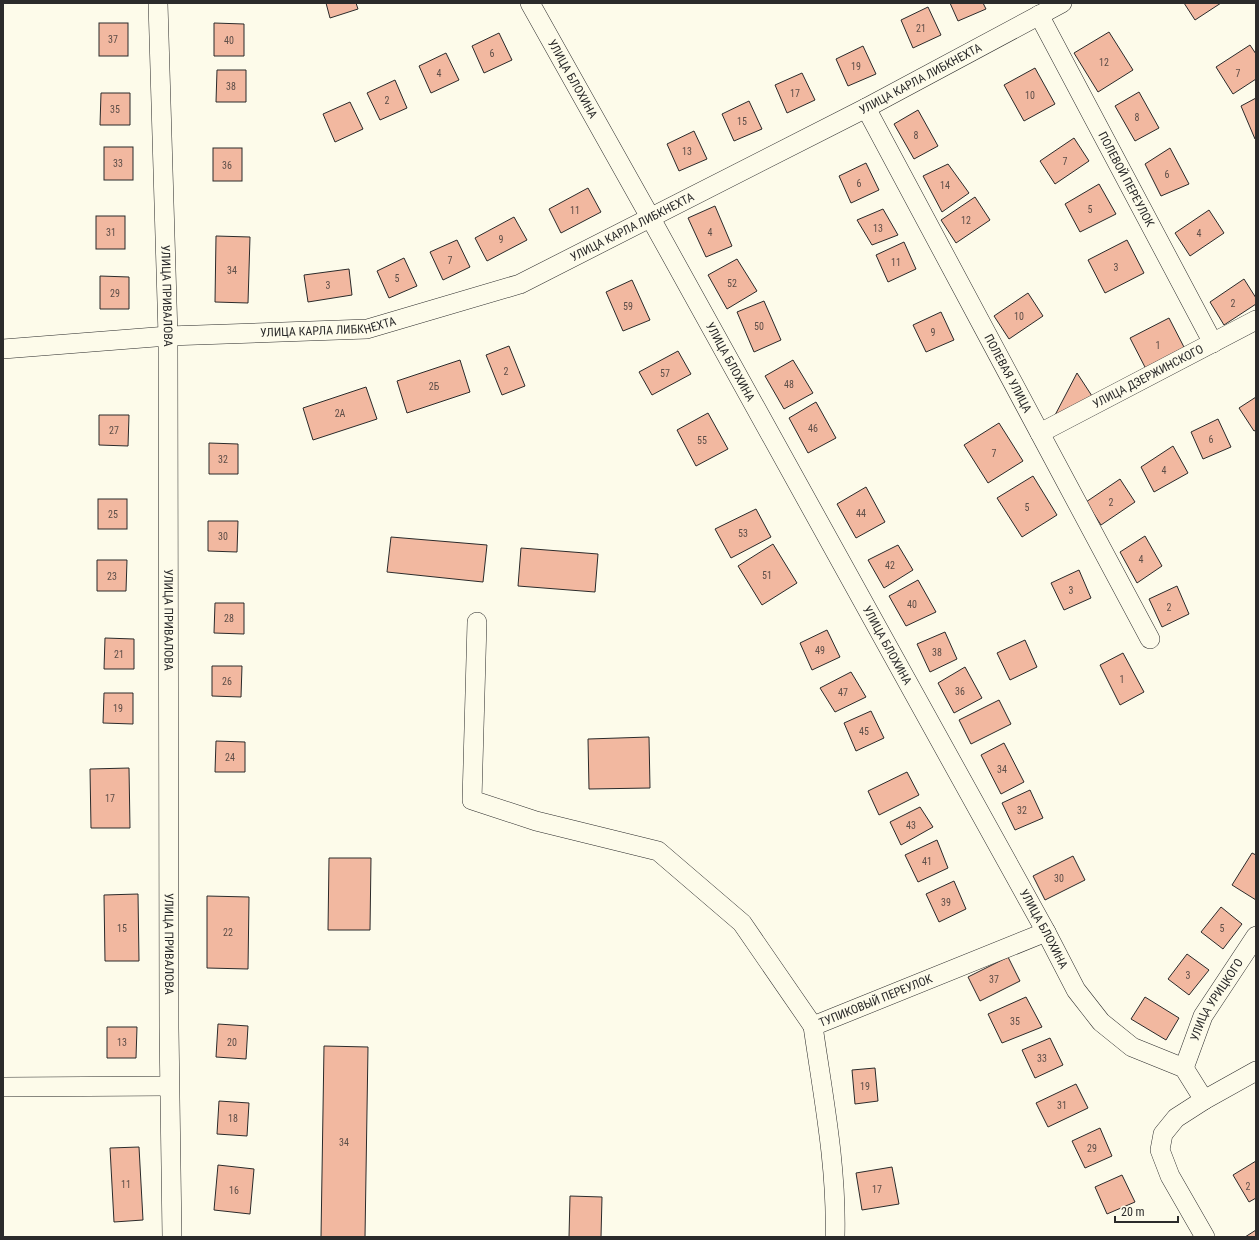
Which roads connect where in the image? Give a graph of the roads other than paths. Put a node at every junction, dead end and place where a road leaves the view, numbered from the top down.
1 (158, 3) edge
2 (530, 3) edge
3 (1062, 3) edge
4 (1039, 15) junction
5 (866, 108) junction
6 (650, 217) junction
7 (1256, 320) edge
8 (168, 336) junction
9 (1214, 343) junction
10 (3, 349) edge
11 (1040, 433) junction
12 (477, 622) dead end
13 (1150, 639) dead end
14 (1046, 932) junction
15 (1256, 936) edge
16 (813, 1026) junction
17 (1184, 1068) junction
18 (1256, 1071) edge
19 (169, 1086) junction
20 (3, 1087) edge
21 (1204, 1100) junction
22 (172, 1237) edge
23 (835, 1237) edge
24 (1205, 1237) edge

1 - 8 street, УЛИЦА ПРИВАЛОВА
2 - 6 street, УЛИЦА БЛОХИНА
3 - 4 street, УЛИЦА КАРЛА ЛИБКНЕХТА
4 - 5 street, УЛИЦА КАРЛА ЛИБКНЕХТА
4 - 9 street, ПОЛЕВОЙ ПЕРЕУЛОК
5 - 6 street, УЛИЦА КАРЛА ЛИБКНЕХТА
5 - 11 street, ПОЛЕВАЯ УЛИЦА
6 - 8 street, УЛИЦА КАРЛА ЛИБКНЕХТА
6 - 14 street, УЛИЦА БЛОХИНА
7 - 9 street, УЛИЦА ДЗЕРЖИНСКОГО
8 - 10 street, УЛИЦА КАРЛА ЛИБКНЕХТА
8 - 19 street, УЛИЦА ПРИВАЛОВА
9 - 11 street, УЛИЦА ДЗЕРЖИНСКОГО
11 - 13 street, ПОЛЕВАЯ УЛИЦА
12 - 16 street
14 - 16 street, ТУПИКОВЫЙ ПЕРЕУЛОК
14 - 17 street, УЛИЦА БЛОХИНА
15 - 17 street, УЛИЦА УРИЦКОГО
16 - 23 street, ТУПИКОВЫЙ ПЕРЕУЛОК
17 - 21 street
18 - 21 street
19 - 20 street
19 - 22 street, УЛИЦА ПРИВАЛОВА
21 - 24 street

